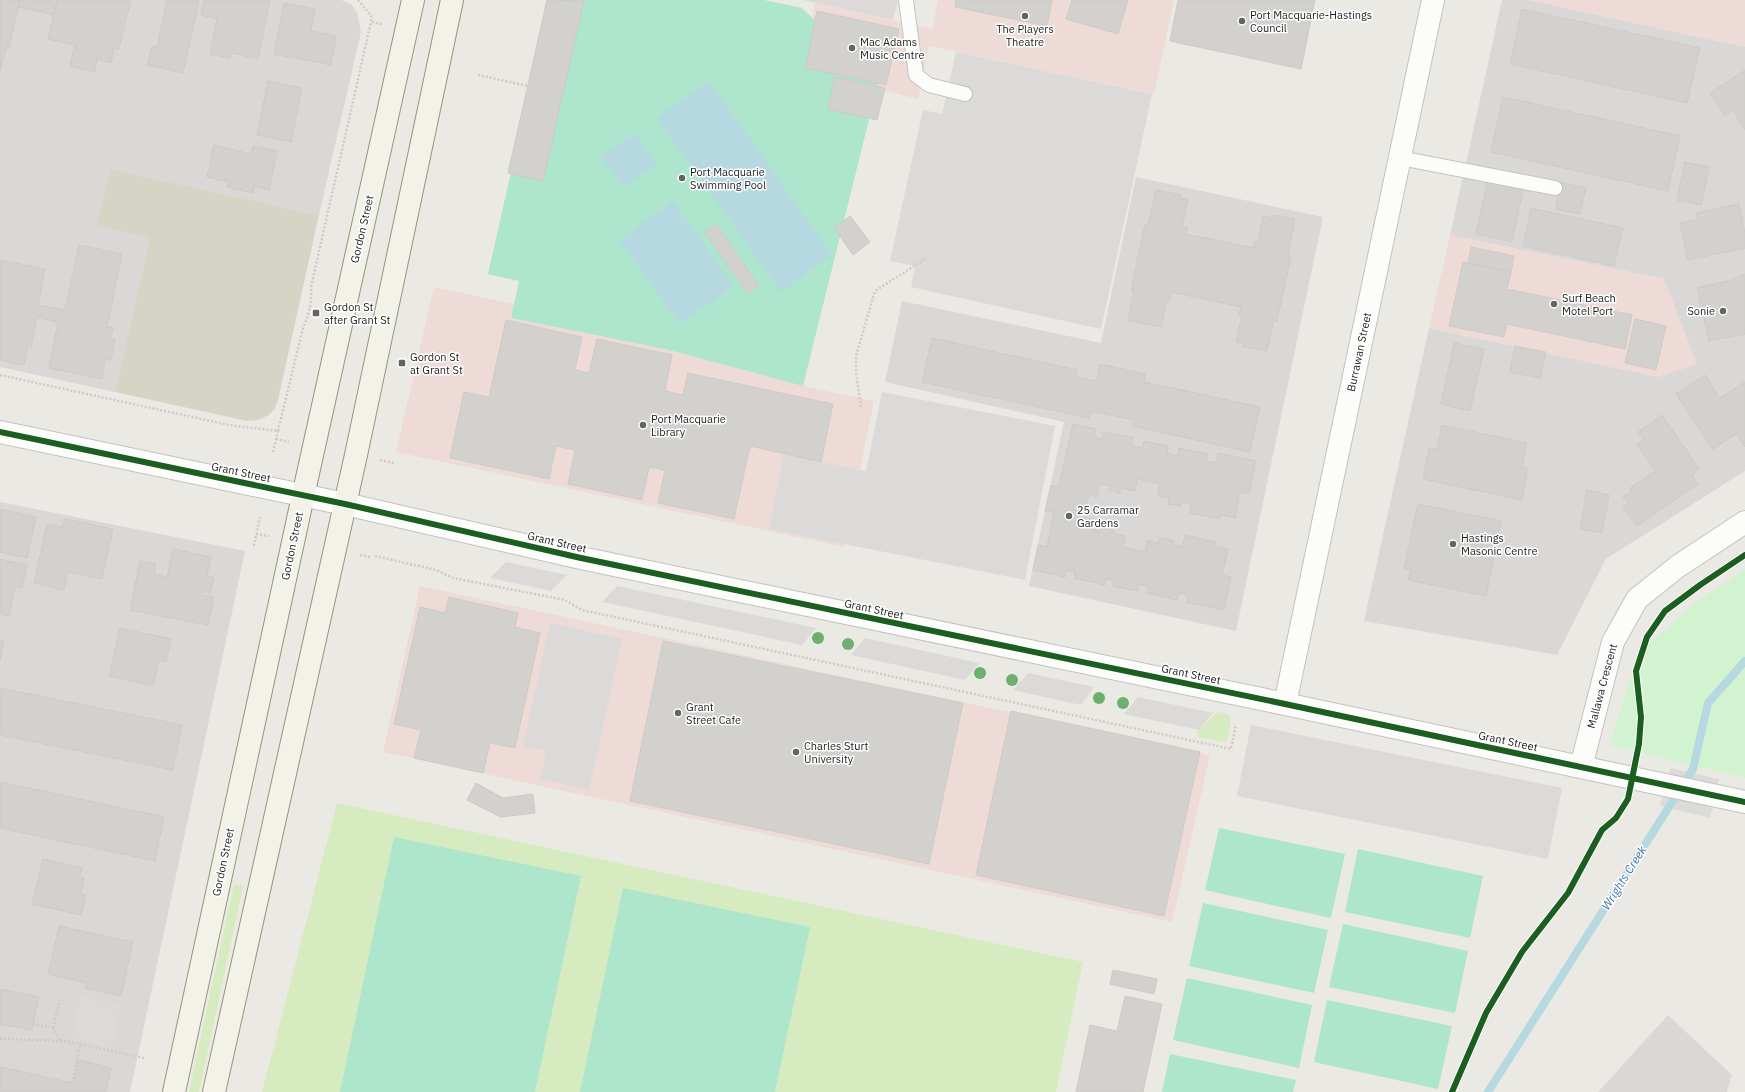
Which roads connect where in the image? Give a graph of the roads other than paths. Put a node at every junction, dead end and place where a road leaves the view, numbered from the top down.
1 (413, 0) edge
2 (452, 0) edge
3 (906, 0) edge
4 (1433, 0) edge
5 (966, 94) dead end
6 (1400, 158) junction
7 (1555, 188) dead end
8 (0, 432) edge
9 (303, 496) junction
10 (345, 504) junction
11 (1745, 522) edge
12 (1285, 704) junction
13 (1581, 767) junction
14 (1745, 802) edge
15 (174, 1092) edge
16 (214, 1092) edge

1 - 9 main road, Gordon Street
2 - 10 main road
3 - 5 lane
4 - 6 street, Burrawan Street
6 - 7 lane
6 - 12 street, Burrawan Street
8 - 9 street, Grant Street
9 - 10 street, Grant Street
9 - 15 main road, Gordon Street
10 - 12 street, Grant Street
10 - 16 main road
11 - 13 street, Mallawa Crescent
12 - 13 street, Grant Street
13 - 14 street, Grant Street

